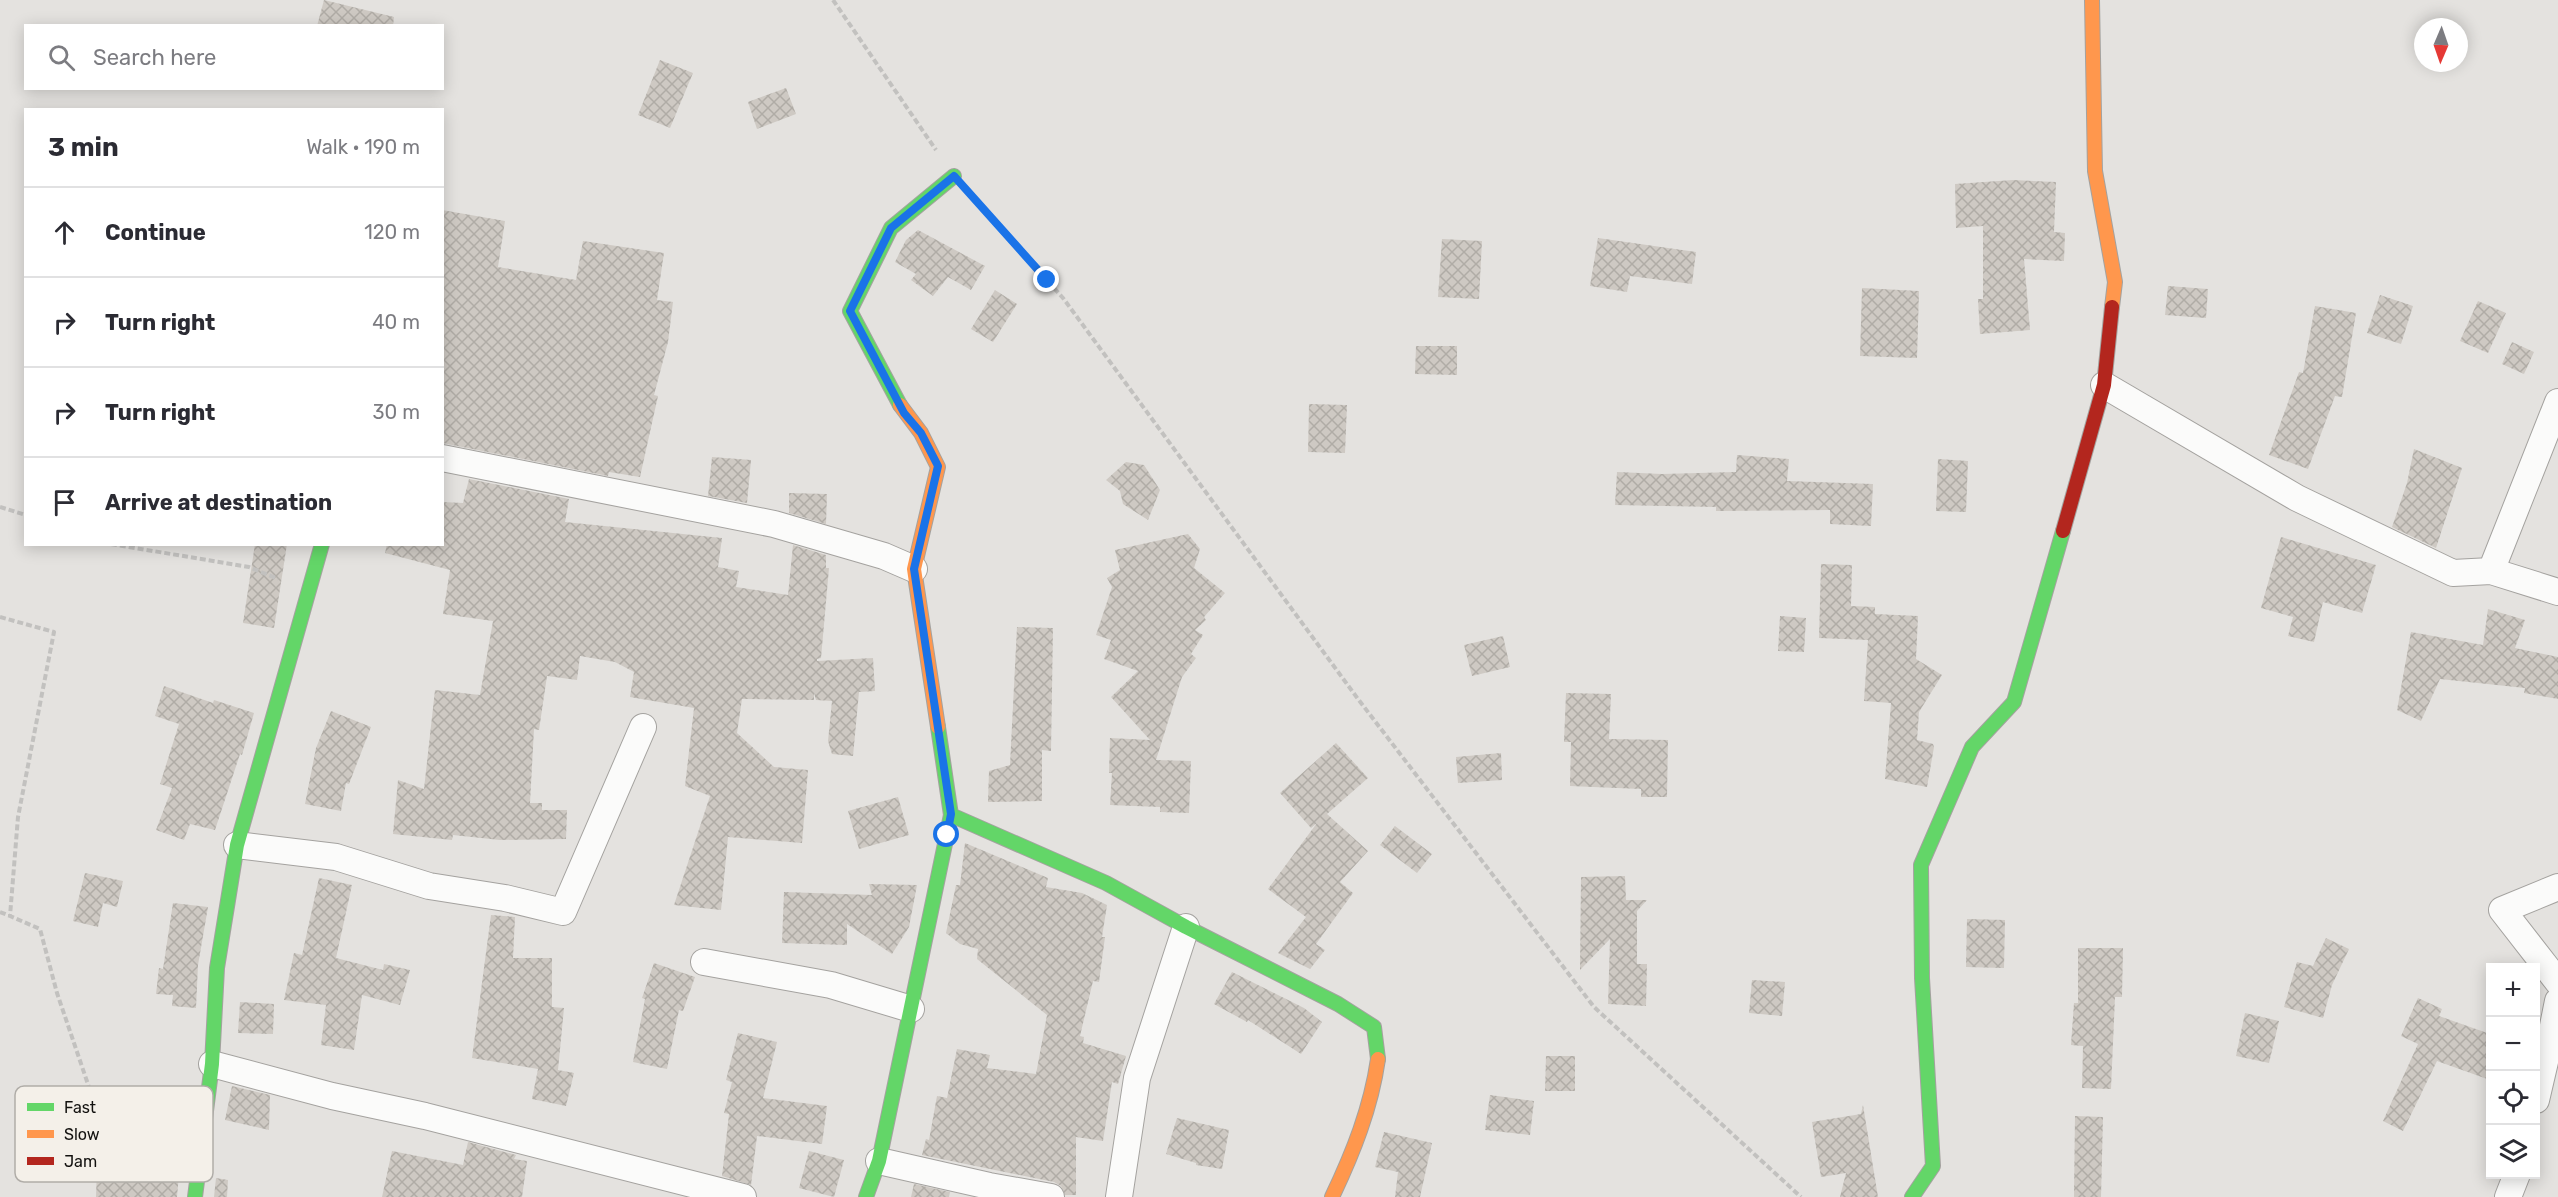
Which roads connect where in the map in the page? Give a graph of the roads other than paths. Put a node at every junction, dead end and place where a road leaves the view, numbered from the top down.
1 (2092, 0) edge
2 (954, 176) road end
3 (2104, 385) junction
4 (2558, 402) edge
5 (444, 458) edge
6 (321, 546) edge
7 (914, 569) junction
8 (2491, 571) junction
9 (2558, 592) edge
10 (643, 727) dead end
11 (951, 814) junction
12 (237, 845) junction
13 (2558, 887) edge
14 (1186, 927) junction
15 (704, 962) dead end
16 (2558, 982) edge
17 (2558, 1001) edge
18 (911, 1009) junction
19 (2554, 1037) edge
20 (212, 1064) junction
21 (2540, 1083) edge
22 (209, 1086) edge
23 (879, 1161) junction
24 (2515, 1179) edge
25 (196, 1182) edge
26 (195, 1197) edge
27 (743, 1197) edge
28 (866, 1197) edge
29 (1051, 1197) edge
30 (1119, 1197) edge
31 (1332, 1197) edge
32 (1912, 1197) edge
33 (2508, 1197) edge

1 - 3 street
2 - 7 street
3 - 8 street
3 - 32 street
4 - 8 street
5 - 7 street
6 - 12 street
7 - 11 street
8 - 9 street
10 - 12 street
11 - 14 street
11 - 18 street
12 - 20 street
13 - 16 street
14 - 30 street
14 - 31 street
15 - 18 street
17 - 19 street
18 - 23 street
19 - 21 street
20 - 22 street
20 - 27 street
23 - 28 street
23 - 29 street
24 - 33 street
25 - 26 street

